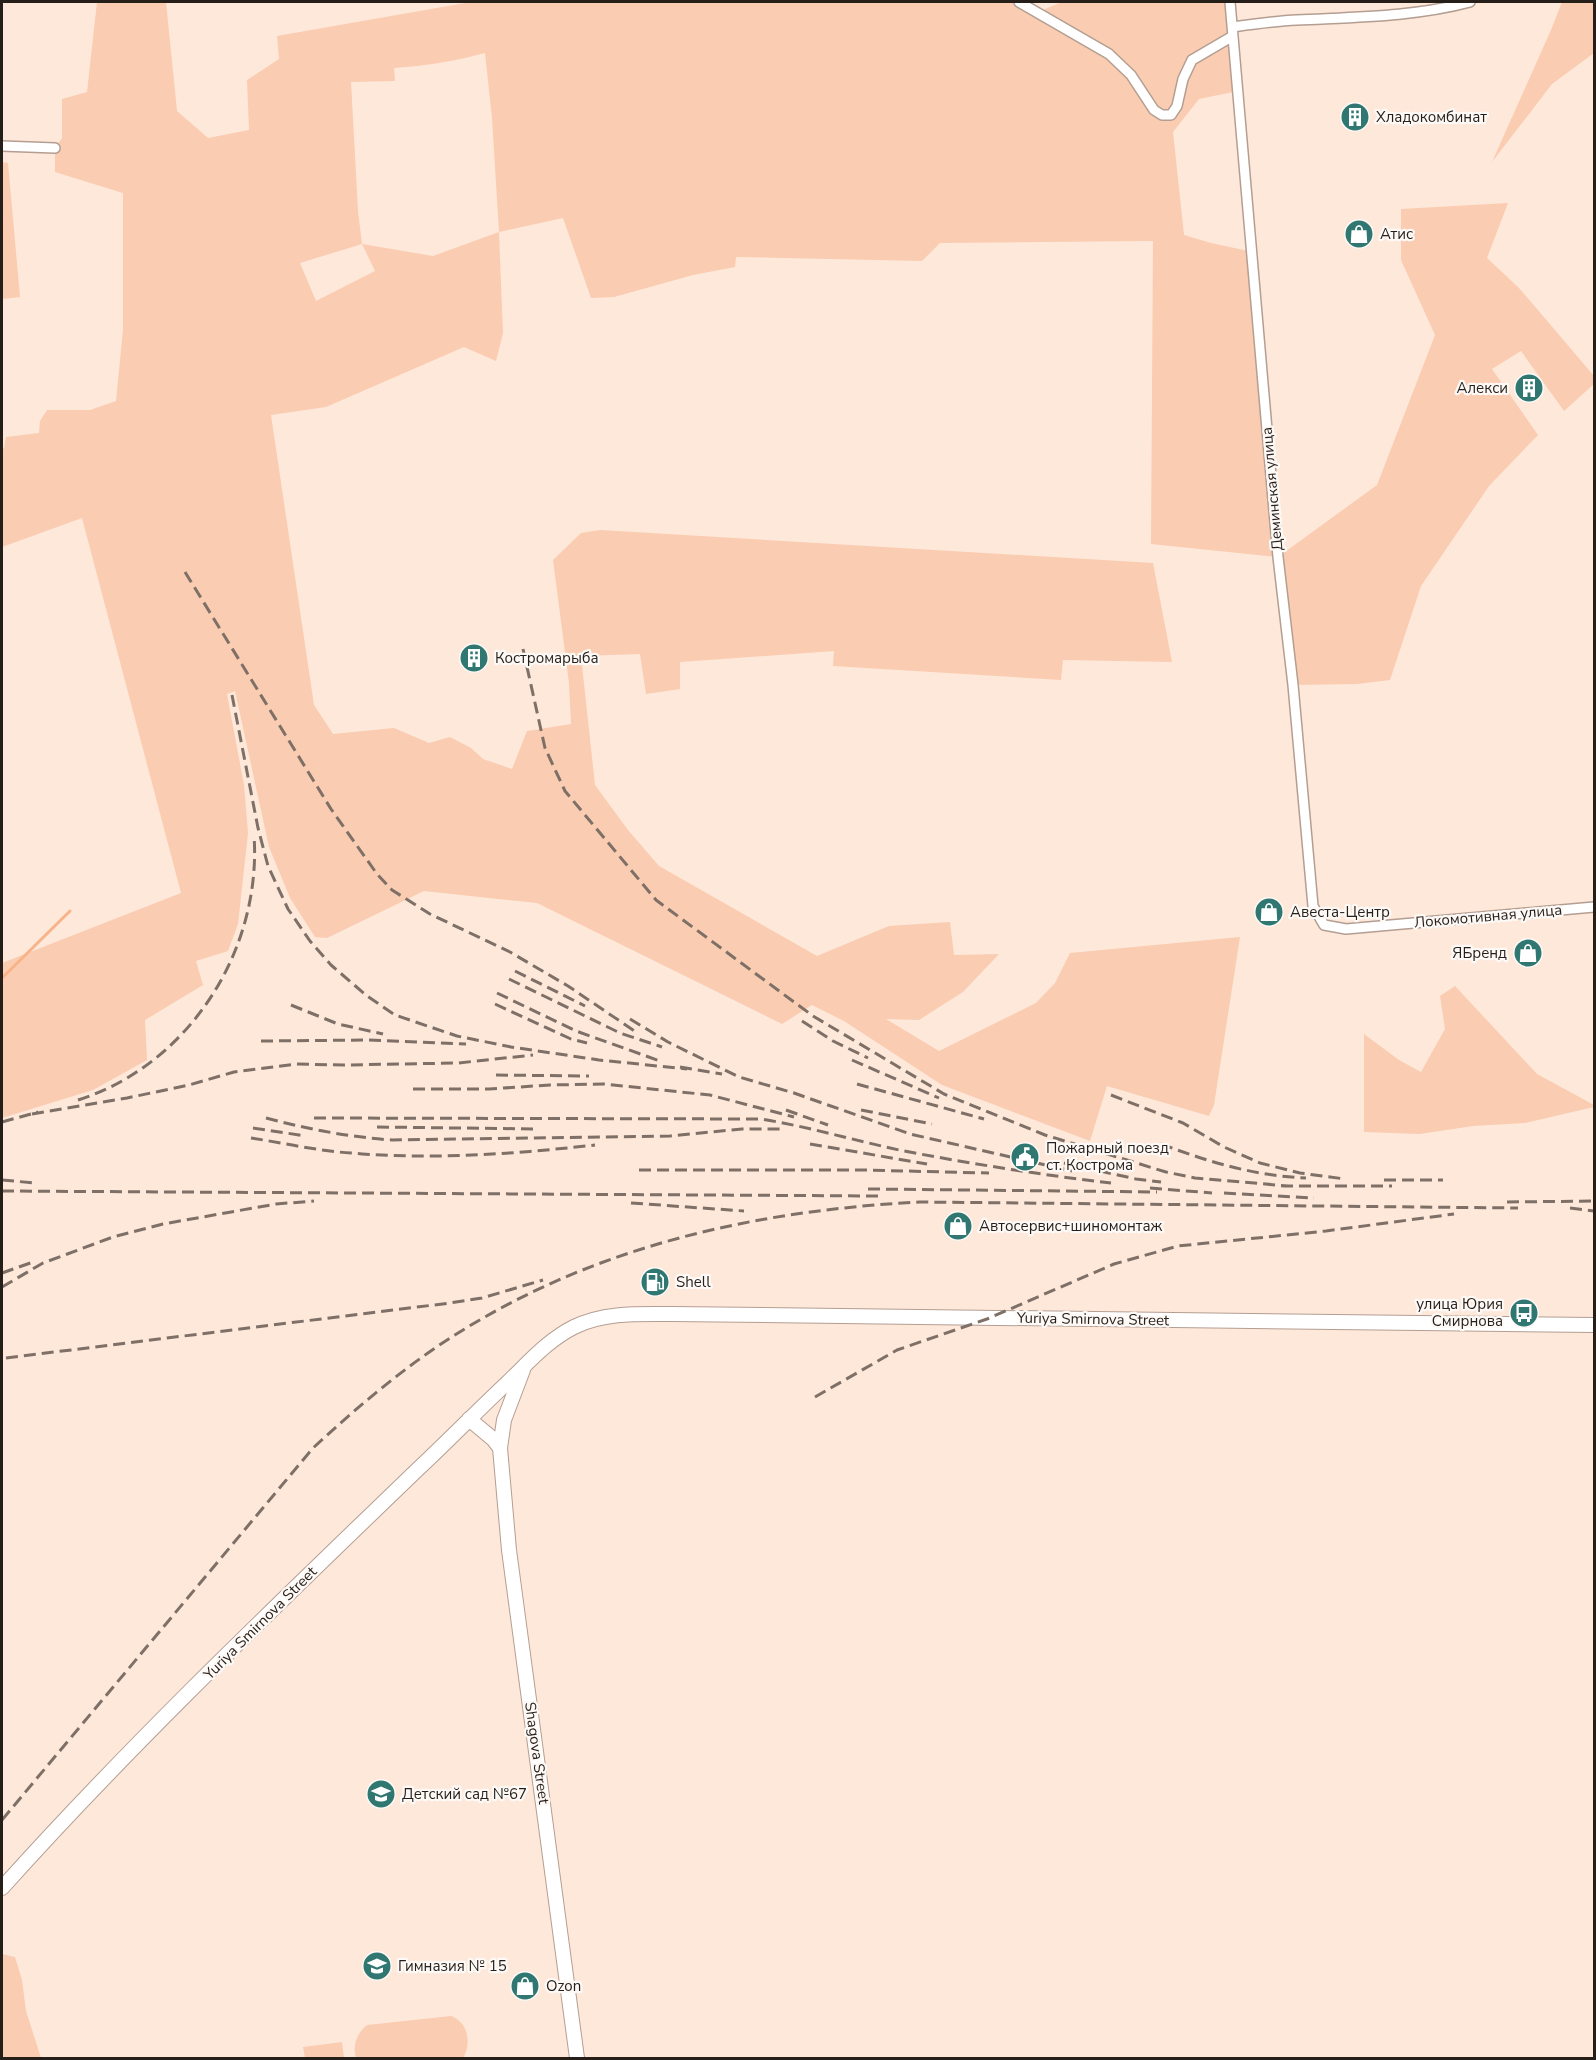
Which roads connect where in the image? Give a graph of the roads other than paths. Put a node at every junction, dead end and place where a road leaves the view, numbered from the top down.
1 (1019, 2) edge
2 (1230, 2) edge
3 (1470, 2) edge
4 (1233, 31) junction
5 (2, 146) edge
6 (55, 148) dead end
7 (1594, 907) edge
8 (1346, 929) joint
9 (1594, 1325) edge
10 (525, 1366) junction
11 (470, 1419) junction
12 (500, 1448) junction
13 (2, 1888) edge
14 (578, 2058) edge

1 - 4 street
2 - 4 street, Деминская улица
3 - 4 street
4 - 8 street, Деминская улица
5 - 6 street
7 - 8 street, Локомотивная улица
9 - 10 main road
10 - 11 main road, Yuriya Smirnova Street
10 - 12 main road, Shagova Street
11 - 12 main road
11 - 13 main road, Yuriya Smirnova Street
12 - 14 main road, Shagova Street

